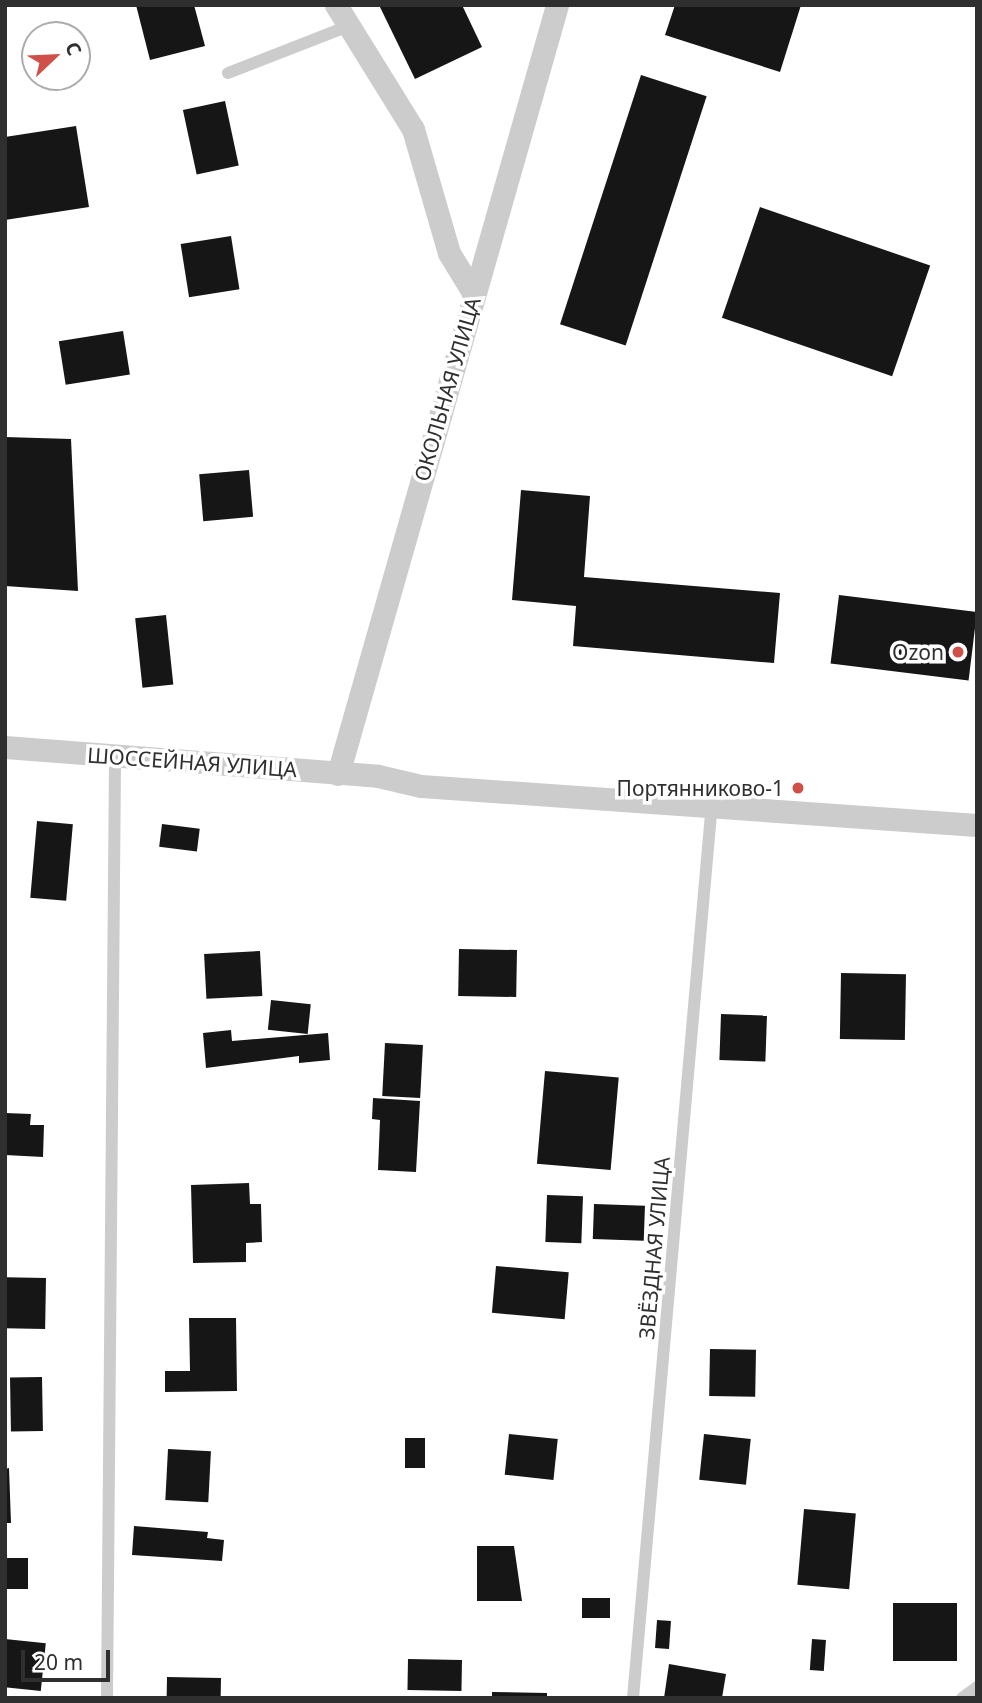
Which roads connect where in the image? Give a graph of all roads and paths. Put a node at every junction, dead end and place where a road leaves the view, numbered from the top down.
1 (336, 5) edge
2 (557, 5) edge
3 (346, 27) junction
4 (229, 73) dead end
5 (474, 294) junction
6 (5, 747) edge
7 (115, 757) junction
8 (338, 774) junction
9 (713, 802) junction
10 (977, 825) edge
11 (977, 1687) edge
12 (107, 1698) edge
13 (634, 1698) edge
14 (962, 1698) edge

1 - 3 street
2 - 5 street, ОКОЛЬНАЯ УЛИЦА
3 - 4 lane
3 - 5 street
5 - 8 street, ОКОЛЬНАЯ УЛИЦА
6 - 7 street, ШОССЕЙНАЯ УЛИЦА
7 - 8 street, ШОССЕЙНАЯ УЛИЦА
7 - 12 lane
8 - 9 street, ШОССЕЙНАЯ УЛИЦА
9 - 10 street, ШОССЕЙНАЯ УЛИЦА
9 - 13 lane, ЗВЁЗДНАЯ УЛИЦА
11 - 14 lane

